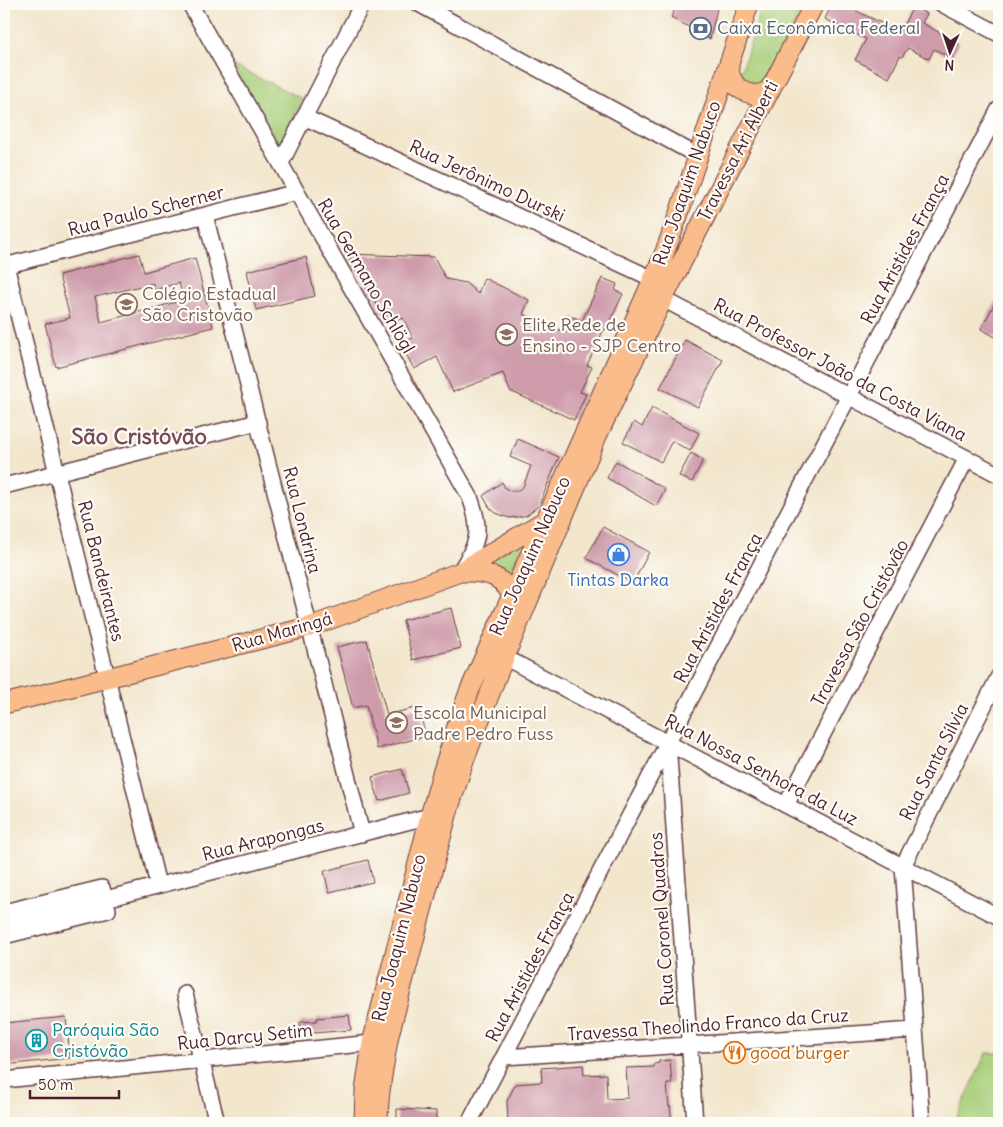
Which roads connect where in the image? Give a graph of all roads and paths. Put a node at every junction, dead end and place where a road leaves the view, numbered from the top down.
1 (190, 4) edge
2 (362, 4) edge
3 (419, 4) edge
4 (748, 4) edge
5 (814, 4) edge
6 (942, 4) edge
7 (999, 34) edge
8 (729, 63) junction
9 (772, 85) junction
10 (999, 110) edge
11 (712, 114) junction
12 (304, 117) junction
13 (751, 126) junction
14 (698, 156) junction
15 (281, 163) junction
16 (297, 192) junction
17 (205, 215) junction
18 (5, 265) edge
19 (653, 279) junction
20 (663, 298) junction
21 (849, 396) junction
22 (258, 422) junction
23 (967, 458) junction
24 (57, 472) junction
25 (999, 475) edge
26 (4, 486) edge
27 (546, 520) junction
28 (460, 572) junction
29 (512, 595) junction
30 (518, 625) junction
31 (309, 627) junction
32 (504, 657) junction
33 (999, 676) edge
34 (108, 678) junction
35 (994, 697) edge
36 (4, 704) edge
37 (668, 743) junction
38 (786, 805) junction
39 (448, 811) junction
40 (430, 816) junction
41 (362, 834) junction
42 (903, 866) junction
43 (158, 885) junction
44 (105, 899) junction
45 (4, 912) edge
46 (999, 917) edge
47 (4, 925) edge
48 (4, 936) edge
49 (185, 994) dead end
50 (915, 1030) junction
51 (372, 1043) junction
52 (689, 1045) junction
53 (504, 1057) junction
54 (201, 1060) junction
55 (4, 1080) edge
56 (217, 1123) edge
57 (364, 1123) edge
58 (378, 1123) edge
59 (470, 1123) edge
60 (695, 1123) edge
61 (922, 1123) edge

1 - 15 street, Rua Germano Schlögl
2 - 12 street
3 - 14 street
4 - 8 main road, Rua Joaquim Nabuco
5 - 9 main road, Travessa Ari Alberti
6 - 7 street
8 - 9 main road
8 - 11 main road, Rua Joaquim Nabuco
9 - 13 main road, Travessa Ari Alberti
10 - 21 street, Rua Aristides França
11 - 13 main road
11 - 14 main road, Rua Joaquim Nabuco
12 - 15 street
12 - 19 street, Rua Jerônimo Durski
13 - 20 main road, Travessa Ari Alberti
14 - 19 main road, Rua Joaquim Nabuco
15 - 16 street, Rua Germano Schlögl
16 - 17 street, Rua Paulo Scherner
16 - 28 street, Rua Germano Schlögl
17 - 18 street, Rua Paulo Scherner
17 - 22 street, Rua Londrina
18 - 24 street, Rua Bandeirantes
19 - 27 main road, Rua Joaquim Nabuco
20 - 21 street, Rua Professor João da Costa Viana
20 - 30 main road, Rua Joaquim Nabuco
21 - 23 street, Rua Professor João da Costa Viana
21 - 37 street, Rua Aristides França
22 - 24 street
22 - 31 street, Rua Londrina
23 - 25 street, Rua Professor João da Costa Viana
23 - 38 street, Travessa São Cristóvão
24 - 26 street
24 - 34 street, Rua Bandeirantes
27 - 28 main road, Rua Maringá
27 - 29 main road, Rua Joaquim Nabuco
28 - 29 main road
28 - 31 main road, Rua Maringá
29 - 30 main road
29 - 40 main road, Rua Joaquim Nabuco
30 - 32 main road, Rua Joaquim Nabuco
31 - 34 main road, Rua Maringá
31 - 41 street, Rua Londrina
32 - 37 street, Rua Nossa Senhora da Luz
32 - 39 main road, Rua Joaquim Nabuco
33 - 35 street, Rua Santa Sílvia
34 - 36 main road, Rua Maringá
34 - 43 street, Rua Bandeirantes
35 - 42 street, Rua Santa Sílvia
37 - 38 street, Rua Nossa Senhora da Luz
37 - 52 street, Rua Coronel Quadros
37 - 53 street, Rua Aristides França
38 - 42 street, Rua Nossa Senhora da Luz
39 - 40 main road
39 - 58 main road, Rua Joaquim Nabuco
40 - 41 street, Rua Arapongas
40 - 51 main road, Rua Joaquim Nabuco
41 - 43 street, Rua Arapongas
42 - 46 street, Rua Nossa Senhora da Luz
42 - 50 street
43 - 44 street, Rua Arapongas
44 - 45 street
44 - 47 street, Rua Arapongas
44 - 48 street
49 - 54 street
50 - 52 street, Travessa Theolindo Franco da Cruz
50 - 61 street
51 - 54 street, Rua Darcy Setim
51 - 57 main road, Rua Joaquim Nabuco
52 - 53 street, Travessa Theolindo Franco da Cruz
52 - 60 street, Rua Coronel Quadros
53 - 59 street, Rua Aristides França
54 - 55 street, Rua Darcy Setim
54 - 56 street

